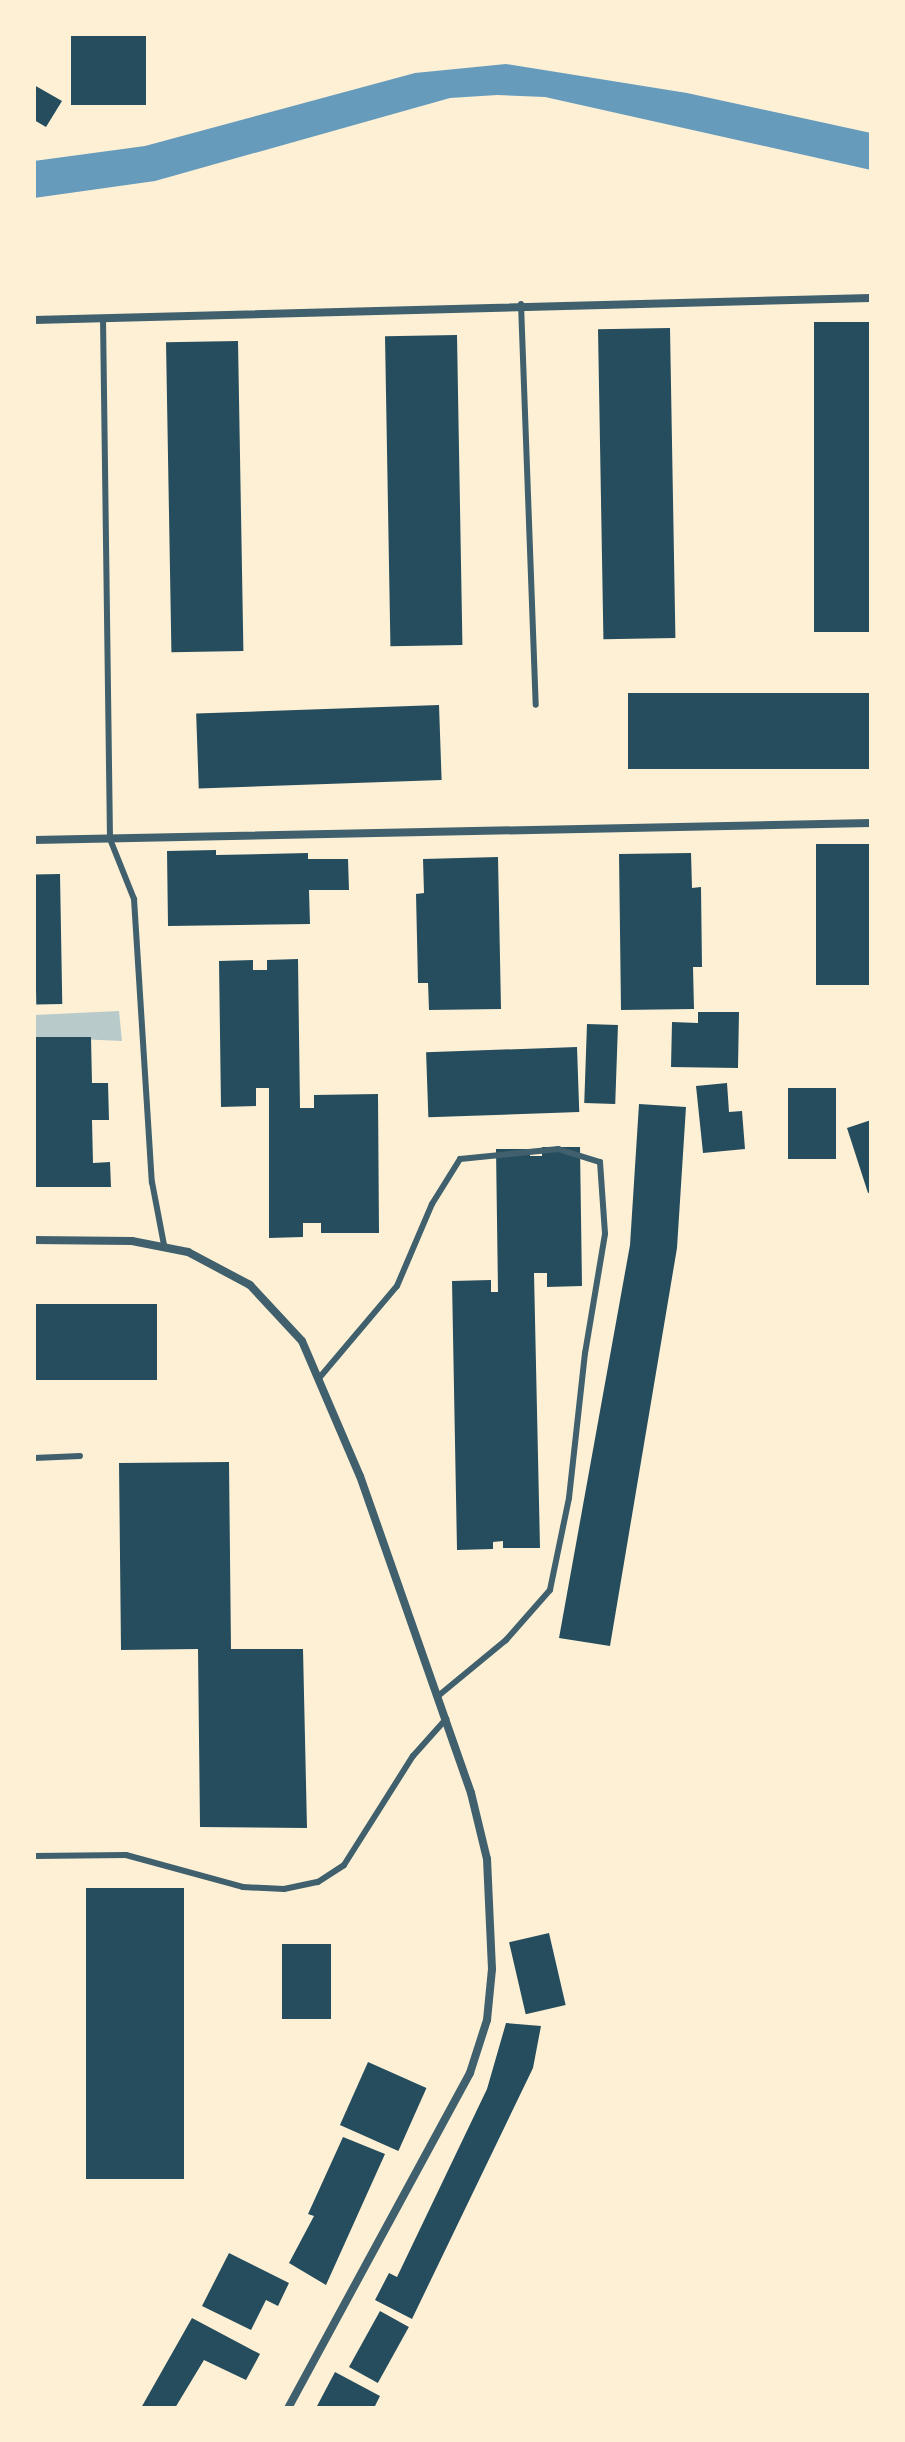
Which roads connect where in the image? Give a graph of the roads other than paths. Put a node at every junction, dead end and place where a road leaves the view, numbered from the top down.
1 (871, 298) edge
2 (521, 304) junction
3 (103, 318) junction
4 (34, 320) edge
5 (536, 705) dead end
6 (871, 823) edge
7 (110, 839) junction
8 (34, 840) edge
9 (34, 1240) edge
10 (164, 1245) junction
11 (320, 1377) junction
12 (80, 1456) dead end
13 (34, 1458) edge
14 (438, 1696) junction
15 (446, 1719) junction
16 (34, 1856) edge
17 (288, 2408) edge

1 - 2 street
2 - 3 street
2 - 5 lane
3 - 4 street
3 - 7 lane
6 - 7 street
7 - 8 street
7 - 10 lane
9 - 10 street
10 - 11 street
11 - 14 street
11 - 14 lane
12 - 13 lane
14 - 15 street
15 - 16 lane
15 - 17 street

